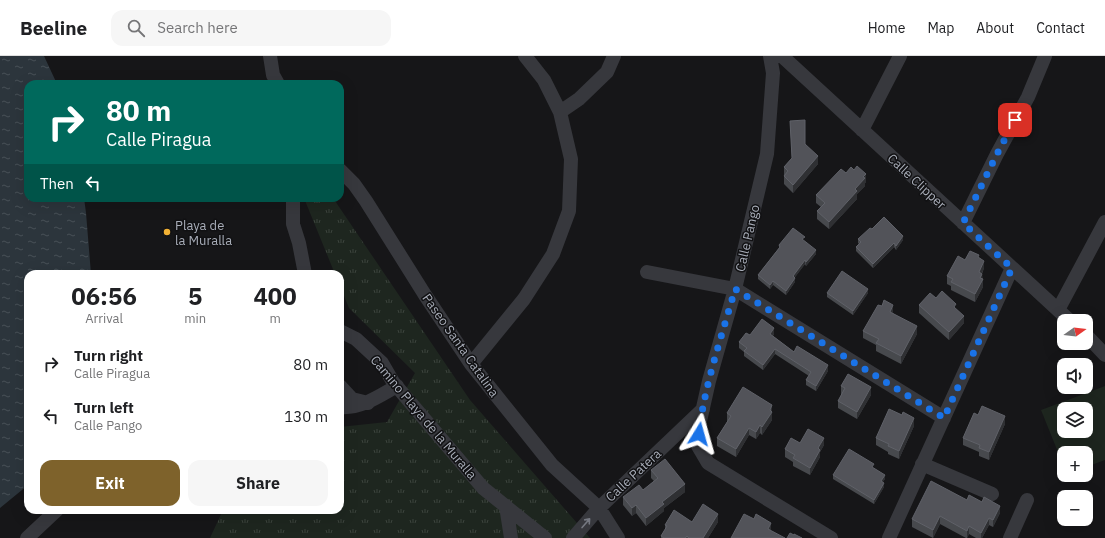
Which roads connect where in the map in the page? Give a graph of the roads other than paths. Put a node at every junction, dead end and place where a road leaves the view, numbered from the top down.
1 (270, 56) edge
2 (526, 56) edge
3 (614, 56) edge
4 (770, 56) edge
5 (782, 56) edge
6 (900, 56) edge
7 (1045, 56) edge
8 (276, 80) edge
9 (560, 112) junction
10 (862, 130) junction
11 (344, 174) edge
12 (293, 202) edge
13 (1105, 222) edge
14 (963, 223) junction
15 (1012, 268) junction
16 (304, 270) edge
17 (647, 272) dead end
18 (735, 289) junction
19 (1058, 310) junction
20 (1062, 314) edge
21 (344, 333) edge
22 (1093, 342) edge
23 (1105, 355) edge
24 (471, 364) junction
25 (397, 386) junction
26 (344, 390) edge
27 (368, 403) junction
28 (344, 408) edge
29 (703, 409) junction
30 (944, 418) junction
31 (922, 464) junction
32 (992, 494) dead end
33 (1027, 500) dead end
34 (506, 506) junction
35 (599, 508) junction
36 (53, 514) edge
37 (27, 538) edge
38 (511, 538) edge
39 (545, 538) edge
40 (573, 538) edge
41 (618, 538) edge
42 (831, 538) edge
43 (889, 538) edge
44 (1010, 538) edge

1 - 8 street
2 - 9 street
3 - 9 street
4 - 18 street, Calle Pango
5 - 10 street, Calle Clipper
6 - 10 street
7 - 14 street
9 - 24 street
10 - 14 street, Calle Clipper
11 - 24 street, Paseo Santa Catalina
12 - 16 street
13 - 19 street
14 - 15 street, Calle Clipper
15 - 19 street, Calle Clipper
15 - 30 street
17 - 18 street
18 - 29 street, Calle Pango
18 - 30 street
19 - 20 street, Calle Clipper
21 - 25 street, Camino Playa de la Muralla
22 - 23 street
24 - 35 street, Paseo Santa Catalina
25 - 27 street
25 - 34 street, Camino Playa de la Muralla
26 - 27 street
27 - 28 street
29 - 35 street, Calle Patera
29 - 42 street, Calle Pango
30 - 31 street
31 - 32 street
31 - 43 street
33 - 44 street
34 - 38 street
34 - 39 street, Camino Playa de la Muralla
40 -> 35 street
35 - 41 street, Paseo Santa Catalina
36 - 37 street

